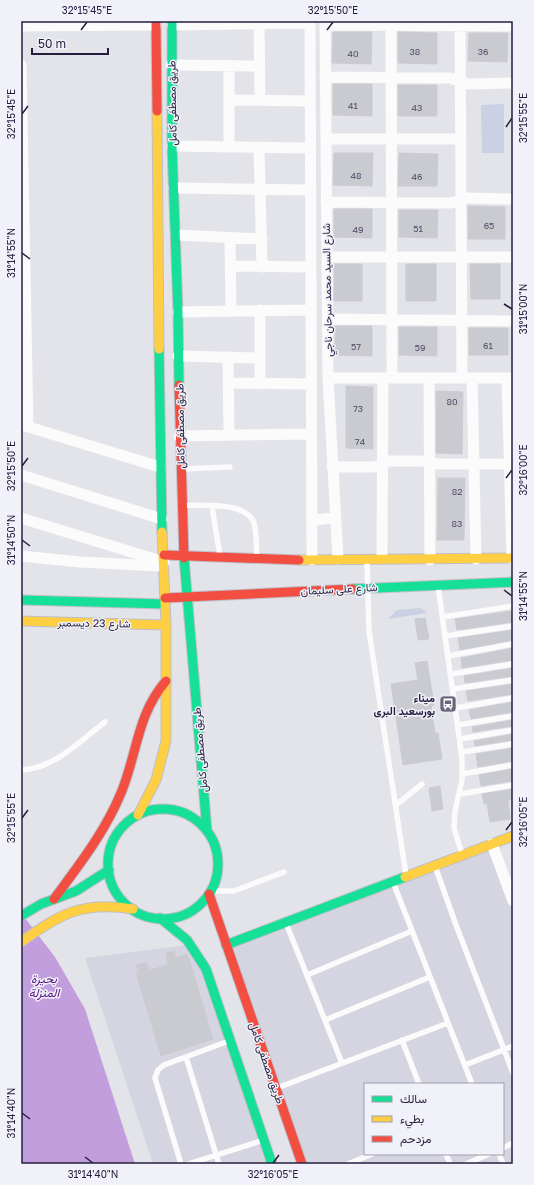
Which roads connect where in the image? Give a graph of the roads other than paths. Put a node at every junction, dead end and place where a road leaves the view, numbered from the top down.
1 (259, 22) edge
2 (310, 22) edge
3 (74, 23) edge
4 (156, 23) edge
5 (172, 23) edge
6 (325, 23) edge
7 (391, 23) edge
8 (460, 24) edge
9 (21, 26) edge
10 (513, 26) edge
11 (21, 65) edge
12 (171, 65) junction
13 (229, 66) junction
14 (260, 66) junction
15 (325, 77) junction
16 (391, 78) junction
17 (460, 81) junction
18 (513, 83) edge
19 (229, 100) junction
20 (260, 100) junction
21 (310, 101) junction
22 (326, 139) junction
23 (391, 139) junction
24 (461, 139) junction
25 (172, 146) junction
26 (229, 146) junction
27 (259, 147) junction
28 (311, 148) junction
29 (22, 179) edge
30 (174, 188) junction
31 (261, 189) junction
32 (311, 190) junction
33 (513, 198) edge
34 (461, 200) junction
35 (326, 202) junction
36 (392, 203) junction
37 (176, 235) junction
38 (230, 238) junction
39 (262, 239) junction
40 (23, 246) edge
41 (327, 257) junction
42 (392, 257) junction
43 (461, 257) junction
44 (513, 257) edge
45 (231, 266) junction
46 (262, 267) junction
47 (310, 267) junction
48 (23, 304) edge
49 (231, 310) junction
50 (260, 310) junction
51 (310, 310) junction
52 (178, 312) junction
53 (328, 319) junction
54 (392, 320) junction
55 (461, 320) junction
56 (513, 321) edge
57 (178, 356) junction
58 (228, 357) junction
59 (260, 358) junction
60 (328, 378) junction
61 (388, 378) junction
62 (429, 378) junction
63 (467, 378) junction
64 (510, 378) edge
65 (228, 383) junction
66 (24, 384) edge
67 (260, 384) junction
68 (311, 384) junction
69 (24, 426) edge
70 (229, 434) junction
71 (310, 434) junction
72 (179, 436) junction
73 (430, 463) junction
74 (382, 464) junction
75 (474, 464) junction
76 (511, 464) edge
77 (160, 467) junction
78 (230, 467) dead end
79 (332, 467) junction
80 (181, 469) junction
81 (21, 475) edge
82 (183, 505) junction
83 (212, 506) junction
84 (21, 518) edge
85 (335, 518) junction
86 (162, 519) junction
87 (313, 520) junction
88 (21, 556) edge
89 (184, 556) junction
90 (220, 557) junction
91 (367, 558) junction
92 (382, 558) junction
93 (513, 558) edge
94 (257, 559) junction
95 (338, 559) junction
96 (476, 559) junction
97 (312, 560) junction
98 (430, 560) junction
99 (164, 561) junction
100 (513, 582) edge
101 (438, 585) junction
102 (368, 587) junction
103 (186, 596) junction
104 (21, 600) edge
105 (165, 601) junction
106 (513, 606) edge
107 (443, 617) junction
108 (21, 621) edge
109 (166, 625) junction
110 (513, 626) edge
111 (445, 636) junction
112 (513, 644) edge
113 (448, 656) junction
114 (513, 664) edge
115 (451, 674) junction
116 (513, 680) edge
117 (166, 681) junction
118 (453, 689) junction
119 (513, 698) edge
120 (455, 708) junction
121 (513, 716) edge
122 (105, 722) dead end
123 (458, 726) junction
124 (513, 730) edge
125 (460, 739) junction
126 (513, 744) edge
127 (462, 752) junction
128 (513, 765) edge
129 (21, 770) edge
130 (462, 774) junction
131 (422, 784) dead end
132 (513, 785) edge
133 (460, 794) junction
134 (396, 805) junction
135 (138, 815) junction
136 (207, 831) junction
137 (513, 836) edge
138 (492, 844) junction
139 (463, 856) junction
140 (435, 866) junction
141 (109, 870) junction
142 (284, 872) dead end
143 (406, 877) junction
144 (393, 882) junction
145 (210, 893) junction
146 (512, 894) edge
147 (54, 899) junction
148 (133, 909) junction
149 (21, 916) edge
150 (160, 918) junction
151 (286, 922) junction
152 (412, 931) junction
153 (21, 942) edge
154 (226, 945) junction
155 (307, 976) junction
156 (430, 977) junction
157 (325, 1020) junction
158 (448, 1023) junction
159 (402, 1040) junction
160 (231, 1041) junction
161 (513, 1046) edge
162 (504, 1050) junction
163 (186, 1057) junction
164 (342, 1063) junction
165 (465, 1065) junction
166 (513, 1072) edge
167 (419, 1083) edge
168 (472, 1083) edge
169 (277, 1089) junction
170 (264, 1140) junction
171 (513, 1143) edge
172 (504, 1148) edge
173 (216, 1154) junction
174 (370, 1155) edge
175 (487, 1155) edge
176 (181, 1164) edge
177 (188, 1164) edge
178 (219, 1164) edge
179 (272, 1164) edge
180 (302, 1164) edge
181 (348, 1164) edge
182 (466, 1164) edge

1 - 2 street
1 - 5 street
1 - 14 street
2 - 21 street, شارع السيد محمد سرحان ناجي
3 - 4 street
3 - 9 street
4 - 77 main road, طريق مصطفى كامل
5 - 12 main road, طريق مصطفى كامل
6 - 7 street
6 - 15 street, شارع السيد محمد سرحان ناجي
7 - 8 street
7 - 16 street
8 - 10 street
8 - 17 street
11 - 29 street
12 - 13 street
12 - 25 main road, طريق مصطفى كامل
13 - 14 street
13 - 19 street
14 - 20 street
15 - 16 street
15 - 22 street, شارع السيد محمد سرحان ناجي
16 - 17 street
16 - 23 street
17 - 18 street
17 - 24 street
19 - 20 street
19 - 26 street
20 - 21 street
21 - 28 street, شارع السيد محمد سرحان ناجي
22 - 23 street
22 - 35 street, شارع السيد محمد سرحان ناجي
23 - 24 street
23 - 36 street
24 - 34 street
25 - 26 street
25 - 30 main road, طريق مصطفى كامل
26 - 27 street
27 - 28 street
27 - 31 street
28 - 32 street, شارع السيد محمد سرحان ناجي
29 - 40 street
30 - 31 street
30 - 37 main road, طريق مصطفى كامل
31 - 32 street
31 - 39 street
32 - 47 street, شارع السيد محمد سرحان ناجي
33 - 34 street
34 - 36 street
34 - 43 street
35 - 36 street
35 - 41 street, شارع السيد محمد سرحان ناجي
36 - 42 street
37 - 38 street
37 - 52 main road, طريق مصطفى كامل
38 - 39 street
38 - 45 street
39 - 46 street
40 - 48 street
41 - 42 street
41 - 53 street, شارع السيد محمد سرحان ناجي
42 - 43 street
42 - 54 street
43 - 44 street
43 - 55 street
45 - 46 street
45 - 49 street
46 - 47 street
47 - 51 street, شارع السيد محمد سرحان ناجي
48 - 66 street
49 - 50 street
49 - 52 street
50 - 51 street
50 - 59 street
51 - 68 street, شارع السيد محمد سرحان ناجي
52 - 57 main road, طريق مصطفى كامل
53 - 54 street
53 - 60 street, شارع السيد محمد سرحان ناجي
54 - 55 street
54 - 61 street
55 - 56 street
55 - 63 street
57 - 58 street
57 - 72 main road, طريق مصطفى كامل
58 - 59 street
58 - 65 street
59 - 67 street
60 - 61 street
60 - 79 street, شارع السيد محمد سرحان ناجي
61 - 62 street
61 - 74 street
62 - 63 street
62 - 73 street
63 - 64 street
63 - 75 street
64 - 76 street
65 - 67 street
65 - 70 street
66 - 69 street
67 - 68 street
68 - 71 street, شارع السيد محمد سرحان ناجي
69 - 77 street
70 - 71 street
70 - 72 street
71 - 87 street, شارع السيد محمد سرحان ناجي
72 - 80 main road, طريق مصطفى كامل
73 - 74 street
73 - 75 street
73 - 98 street
74 - 79 street
74 - 92 street
75 - 76 street
75 - 96 street
76 - 93 street
77 - 86 main road, طريق مصطفى كامل
78 - 80 lane
79 - 85 street, شارع السيد محمد سرحان ناجي
80 - 82 main road, طريق مصطفى كامل
81 - 86 street
82 - 83 lane
82 - 89 main road, طريق مصطفى كامل
83 - 90 lane
83 - 94 lane
84 - 99 street
85 - 87 street
85 - 95 street, شارع السيد محمد سرحان ناجي
86 - 99 main road, طريق مصطفى كامل
87 - 97 street, شارع السيد محمد سرحان ناجي
88 - 99 street
89 - 90 main road
89 - 99 main road
89 - 103 main road, طريق مصطفى كامل
90 - 94 main road
91 - 92 main road
91 - 95 main road
91 - 102 lane
92 - 98 main road
93 - 96 main road
94 - 97 main road
95 - 97 main road
96 - 98 main road
99 - 105 main road, طريق مصطفى كامل
100 - 101 main road, شارع على سليمان
101 - 102 main road, شارع على سليمان
101 - 107 lane
102 - 103 main road, شارع على سليمان
102 - 134 lane
103 - 105 main road, شارع على سليمان
103 - 136 main road, طريق مصطفى كامل
104 - 105 main road, شارع 23 ديسمبر
105 - 109 main road, طريق مصطفى كامل
106 - 107 lane
107 - 111 lane
108 - 109 main road, شارع 23 ديسمبر
109 - 117 main road, طريق مصطفى كامل
110 - 111 lane
111 - 113 lane
112 - 113 lane
113 - 115 lane
114 - 115 lane
115 - 118 lane
116 - 118 lane
117 - 135 main road, طريق مصطفى كامل
117 - 147 main road
118 - 120 lane
119 - 120 lane
120 - 123 lane
121 - 123 lane
122 - 129 lane
123 - 125 lane
124 - 125 lane
125 - 127 lane
126 - 127 lane
127 - 130 lane
128 - 130 lane
130 - 133 lane
131 - 134 lane
132 - 133 lane
133 - 139 lane
134 - 143 lane
135 - 136 main road
135 - 141 main road
136 - 145 main road
137 - 138 main road
138 - 139 main road
138 - 146 street
139 - 140 main road
140 - 143 main road
140 - 162 lane
141 - 147 main road
141 - 148 main road
142 - 145 lane
143 - 144 main road
144 - 151 main road
144 - 152 lane
145 - 150 main road
145 - 154 main road, طريق مصطفى كامل
147 - 149 main road
148 - 150 main road
148 - 153 main road
150 - 160 main road
151 - 154 main road
151 - 155 lane
152 - 155 lane
152 - 156 lane
154 - 169 main road, طريق مصطفى كامل
155 - 157 lane
156 - 157 lane
156 - 158 lane
157 - 164 lane
158 - 159 lane
158 - 165 lane
159 - 164 lane
159 - 167 lane
160 - 163 lane
160 - 170 main road
161 - 162 lane
162 - 165 lane
162 - 166 lane
163 - 173 lane
163 - 176 lane
164 - 169 lane
165 - 168 lane
169 - 180 main road, طريق مصطفى كامل
170 - 173 lane
170 - 179 main road
171 - 172 lane
173 - 177 lane
173 - 178 lane
174 - 181 lane
175 - 182 lane

